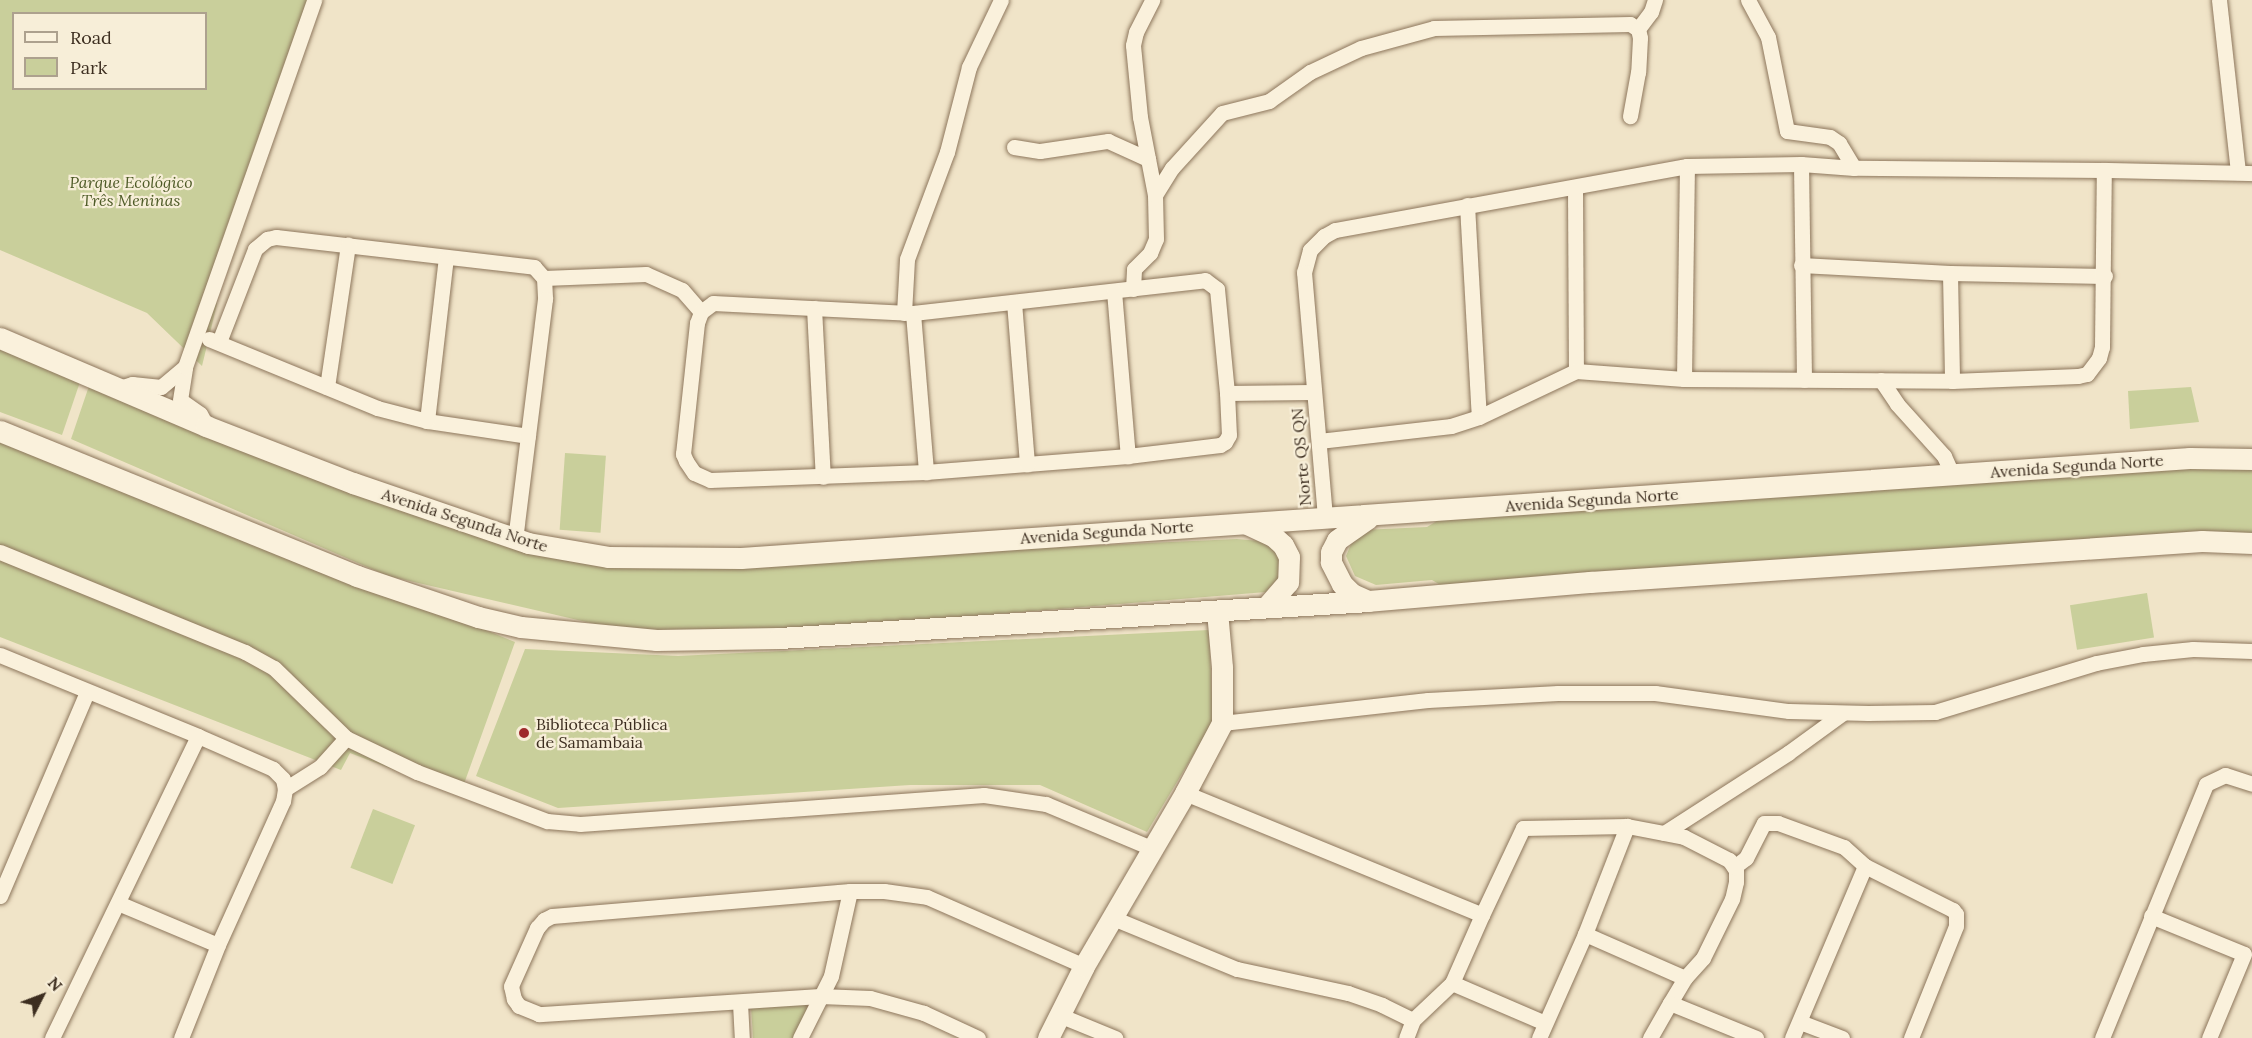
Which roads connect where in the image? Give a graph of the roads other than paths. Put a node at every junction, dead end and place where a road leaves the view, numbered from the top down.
1 (314, 0) edge
2 (1002, 0) edge
3 (1152, 0) edge
4 (1655, 0) edge
5 (1748, 0) edge
6 (2219, 0) edge
7 (1638, 29) junction
8 (1630, 116) dead end
9 (1014, 147) dead end
10 (1148, 159) junction
11 (1801, 164) junction
12 (1687, 166) junction
13 (1854, 168) junction
14 (2104, 170) junction
15 (2245, 172) edge
16 (1575, 188) junction
17 (1155, 195) junction
18 (1467, 206) junction
19 (348, 245) junction
20 (446, 258) junction
21 (1801, 265) junction
22 (1950, 273) junction
23 (2104, 276) junction
24 (544, 278) junction
25 (1133, 289) junction
26 (1114, 291) junction
27 (1014, 302) junction
28 (814, 308) junction
29 (701, 312) junction
30 (909, 313) junction
31 (196, 335) junction
32 (0, 338) edge
33 (219, 342) junction
34 (185, 367) junction
35 (1576, 371) junction
36 (1684, 379) junction
37 (1804, 380) junction
38 (1881, 380) junction
39 (1952, 381) junction
40 (327, 387) junction
41 (120, 388) junction
42 (1312, 392) junction
43 (1227, 393) junction
44 (1479, 417) junction
45 (427, 421) junction
46 (206, 426) junction
47 (0, 431) edge
48 (528, 436) junction
49 (1319, 441) junction
50 (1128, 456) junction
51 (2252, 459) edge
52 (1027, 464) junction
53 (926, 472) junction
54 (1952, 474) junction
55 (823, 477) junction
56 (1372, 516) junction
57 (1325, 518) junction
58 (1244, 523) junction
59 (515, 539) junction
60 (2252, 543) edge
61 (0, 552) edge
62 (1368, 601) junction
63 (1267, 606) junction
64 (1217, 611) junction
65 (2252, 651) edge
66 (0, 655) edge
67 (87, 692) junction
68 (1843, 713) junction
69 (1222, 723) junction
70 (198, 736) junction
71 (346, 738) junction
72 (2252, 784) edge
73 (285, 789) junction
74 (1185, 793) junction
75 (1627, 826) junction
76 (1664, 833) junction
77 (1151, 848) junction
78 (1865, 866) junction
79 (1734, 867) junction
80 (850, 891) junction
81 (0, 896) edge
82 (118, 903) junction
83 (1482, 915) junction
84 (2151, 916) junction
85 (1113, 918) junction
86 (1585, 934) junction
87 (218, 945) junction
88 (2249, 953) edge
89 (1084, 966) junction
90 (1685, 978) junction
91 (1452, 983) junction
92 (820, 996) junction
93 (740, 1003) junction
94 (1670, 1003) junction
95 (1059, 1015) junction
96 (1413, 1020) junction
97 (1800, 1022) junction
98 (1545, 1023) junction
99 (52, 1038) edge
100 (181, 1038) edge
101 (742, 1038) edge
102 (800, 1038) edge
103 (978, 1038) edge
104 (1048, 1038) edge
105 (1115, 1038) edge
106 (1406, 1038) edge
107 (1539, 1038) edge
108 (1650, 1038) edge
109 (1756, 1038) edge
110 (1792, 1038) edge
111 (1842, 1038) edge
112 (1911, 1038) edge
113 (2102, 1038) edge
114 (2209, 1038) edge

1 - 31 street
2 - 30 street
3 - 10 street
4 - 7 street
5 - 13 street
6 - 15 street
7 - 8 street
7 - 17 street
9 - 10 street
10 - 17 street
11 - 12 street, Norte QS QN
11 - 13 street, Norte QS QN
11 - 21 street
12 - 16 street, Norte QS QN
12 - 36 street
13 - 14 street, Norte QS QN
14 - 15 street, Norte QS QN
14 - 23 street
16 - 18 street, Norte QS QN
16 - 35 street
17 - 25 street
18 - 42 street, Norte QS QN
18 - 44 street
19 - 20 street
19 - 33 street
19 - 40 street
20 - 24 street
20 - 45 street
21 - 22 street
21 - 37 street
22 - 23 street
22 - 39 street
23 - 39 street
24 - 29 street
24 - 48 street
25 - 26 street
25 - 43 street
26 - 27 street
26 - 50 street
27 - 30 street
27 - 52 street
28 - 29 street
28 - 30 street
28 - 55 street
29 - 55 street
30 - 53 street
31 - 33 street
31 - 34 street
32 - 41 main road, Avenida Segunda Norte
33 - 40 street
34 - 41 street
34 - 46 street
35 - 36 street
35 - 44 street
36 - 37 street
37 - 38 street
38 - 39 street
38 - 54 street
40 - 45 street
41 - 46 main road, Avenida Segunda Norte
42 - 43 street
42 - 49 street, Norte QS QN
43 - 50 street
44 - 49 street
45 - 48 street
46 - 59 main road, Avenida Segunda Norte
47 - 64 main road
48 - 59 street
49 - 57 street, Norte QS QN
50 - 52 street
51 - 54 main road, Avenida Segunda Norte
52 - 53 street
53 - 55 street
54 - 56 main road, Avenida Segunda Norte
56 - 57 main road, Avenida Segunda Norte
56 - 62 main road
57 - 58 main road, Avenida Segunda Norte
58 - 59 main road, Avenida Segunda Norte
58 - 63 main road
60 - 62 main road
61 - 71 street
62 - 63 main road
63 - 64 main road
64 - 69 main road
65 - 68 street
66 - 67 street
67 - 70 street
67 - 81 street
68 - 69 street
68 - 76 street
69 - 74 main road
70 - 73 street
70 - 82 street
71 - 73 street
71 - 77 street
72 - 84 street
73 - 87 street
74 - 77 main road
74 - 83 street
75 - 76 street
75 - 83 street
75 - 86 street
76 - 79 street
77 - 85 main road
78 - 79 street
78 - 97 street
78 - 112 street
79 - 90 street
80 - 89 street
80 - 92 street
80 - 93 street
82 - 87 street
82 - 99 street
83 - 91 street
84 - 88 street
84 - 113 street
85 - 89 main road
85 - 96 street
86 - 90 street
86 - 98 street
87 - 100 street
88 - 114 street
89 - 95 main road
90 - 94 street
91 - 96 street
91 - 98 street
92 - 93 street
92 - 102 street
92 - 103 street
93 - 101 street
94 - 108 street
94 - 109 street
95 - 104 main road
95 - 105 street
96 - 106 street
97 - 110 street
97 - 111 street
98 - 107 street

